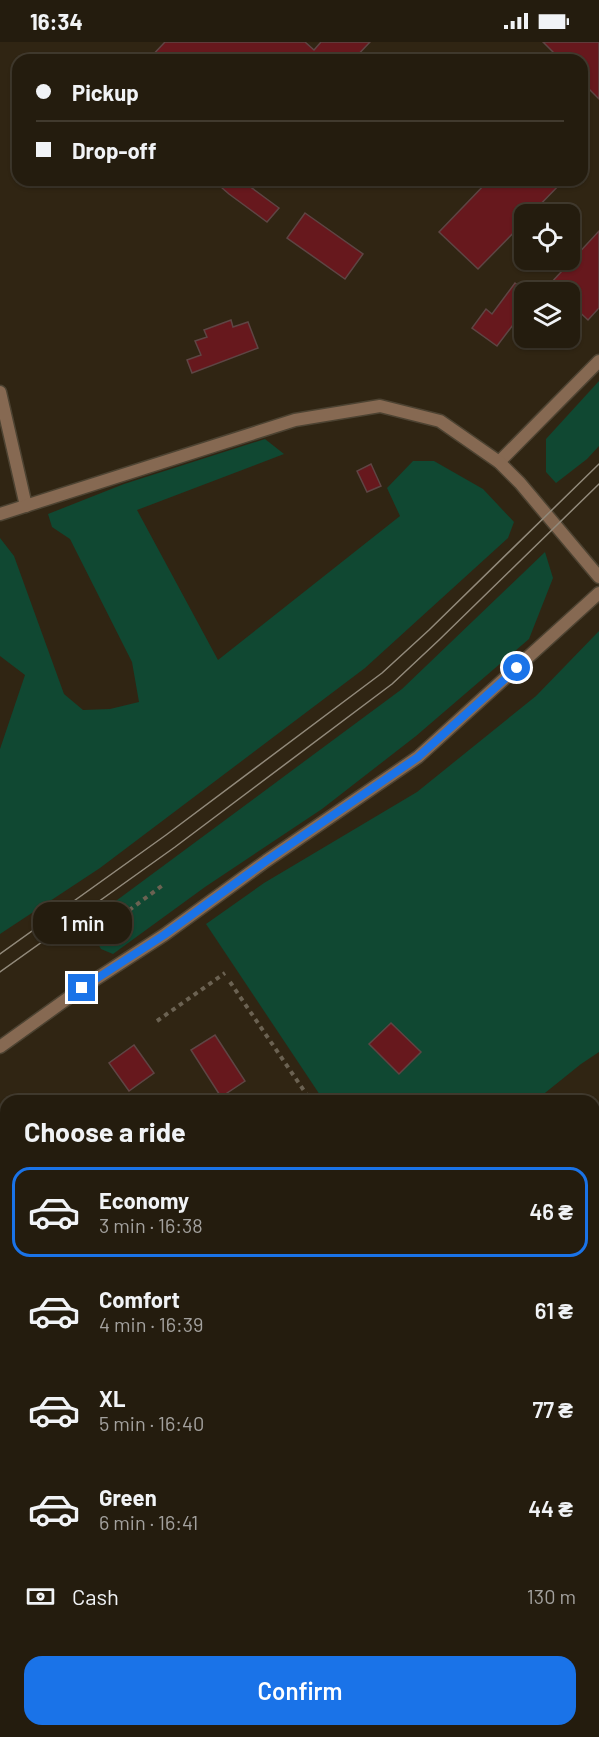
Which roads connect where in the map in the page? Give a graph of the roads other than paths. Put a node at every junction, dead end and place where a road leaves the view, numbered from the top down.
1 (599, 361) edge
2 (0, 392) edge
3 (500, 462) junction
4 (26, 506) junction
5 (0, 514) edge
6 (599, 577) edge
7 (599, 593) edge
8 (0, 1047) edge

1 - 3 street
2 - 4 street
3 - 4 street
3 - 6 street
4 - 5 street
7 - 8 street

